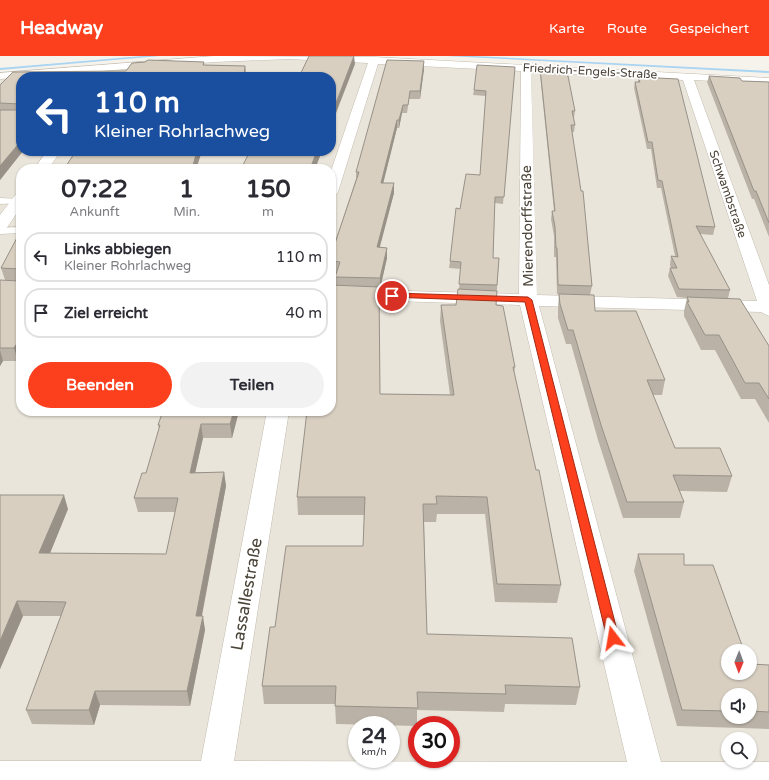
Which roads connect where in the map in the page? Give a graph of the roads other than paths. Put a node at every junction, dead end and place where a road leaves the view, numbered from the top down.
1 (374, 60) junction
2 (526, 68) junction
3 (109, 72) edge
4 (16, 75) edge
5 (0, 76) edge
6 (688, 77) junction
7 (769, 81) edge
8 (336, 177) edge
9 (16, 199) edge
10 (0, 202) edge
11 (16, 203) edge
12 (0, 226) edge
13 (16, 230) edge
14 (0, 231) edge
15 (336, 294) edge
16 (528, 300) junction
17 (768, 308) edge
18 (277, 416) edge
19 (0, 777) edge
20 (648, 777) junction
21 (204, 778) edge
22 (376, 778) edge
23 (769, 778) edge

1 - 2 street, Friedrich-Engels-Straße
1 - 3 street, Friedrich-Engels-Straße
1 - 8 street
2 - 6 street, Friedrich-Engels-Straße
2 - 16 street, Mierendorffstraße
4 - 5 street, Friedrich-Engels-Straße
6 - 7 street, Friedrich-Engels-Straße
6 - 17 street, Schwambstraße
9 - 10 lane
11 - 12 street
13 - 14 lane
15 - 16 street
16 - 17 street
16 - 20 street, Mierendorffstraße
18 - 21 street, Lassallestraße
19 - 21 street
20 - 22 street
20 - 23 street
21 - 22 street

